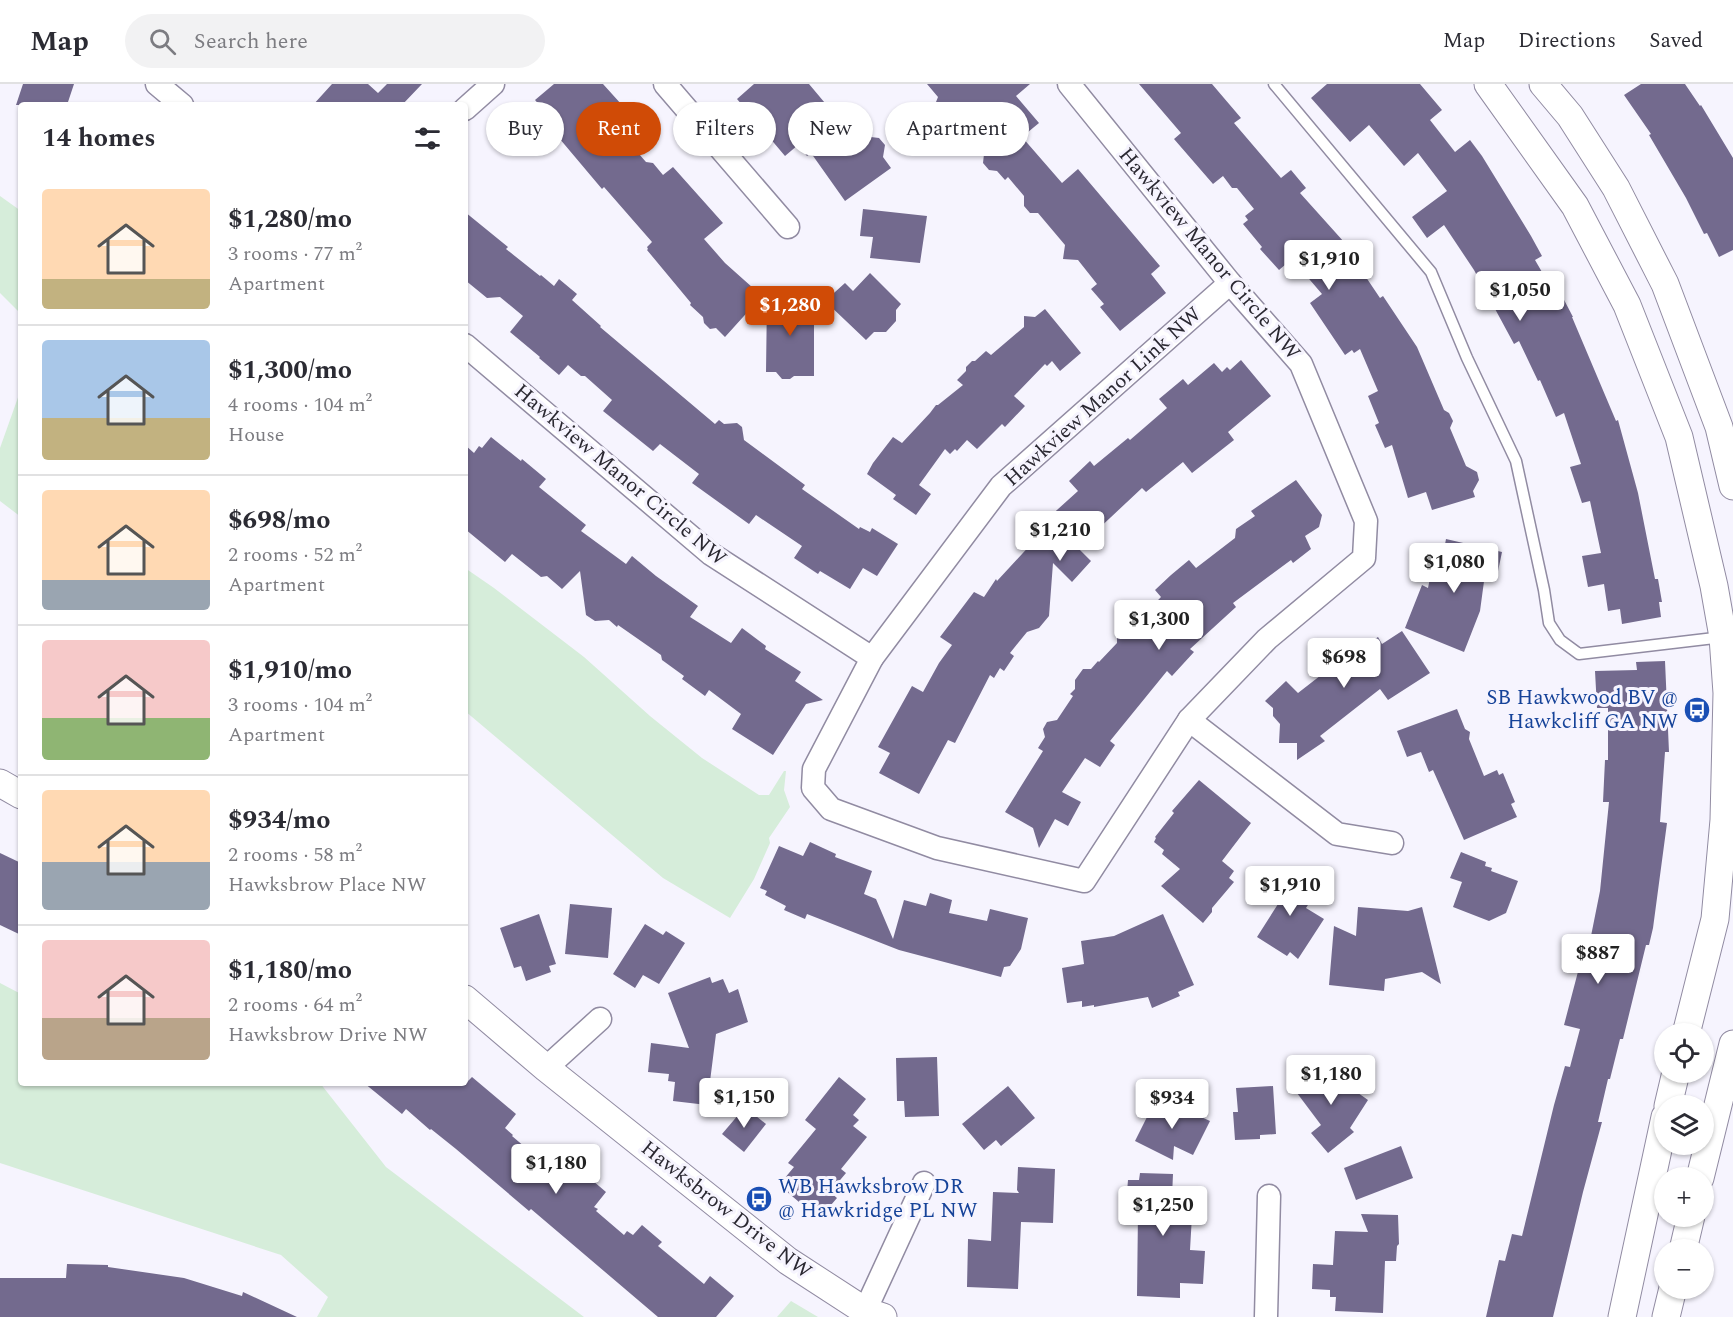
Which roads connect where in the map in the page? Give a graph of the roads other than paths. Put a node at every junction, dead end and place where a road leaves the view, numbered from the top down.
1 (157, 84) edge
2 (493, 84) edge
3 (665, 84) edge
4 (1069, 84) edge
5 (1274, 84) edge
6 (1488, 84) edge
7 (1543, 84) edge
8 (178, 102) edge
9 (468, 106) edge
10 (788, 227) dead end
11 (1230, 283) junction
12 (468, 348) edge
13 (1733, 486) edge
14 (1728, 636) edge
15 (872, 658) junction
16 (1189, 720) junction
17 (0, 783) edge
18 (18, 793) edge
19 (1392, 843) dead end
20 (468, 1002) edge
21 (600, 1019) dead end
22 (1689, 1023) edge
23 (1733, 1044) edge
24 (546, 1068) junction
25 (1657, 1155) edge
26 (1703, 1167) edge
27 (924, 1183) dead end
28 (1269, 1196) dead end
29 (1670, 1299) edge
30 (874, 1314) edge
31 (1266, 1317) edge
32 (1622, 1317) edge
33 (1666, 1317) edge

1 - 8 street
2 - 9 street
3 - 10 street
4 - 11 street, Hawkview Manor Circle NW
5 - 14 lane
6 - 14 street
7 - 13 street
11 - 15 street, Hawkview Manor Link NW
11 - 16 street, Hawkview Manor Circle NW
12 - 15 street, Hawkview Manor Circle NW
14 - 22 street
15 - 16 street, Hawkview Manor Circle NW
16 - 19 street
17 - 18 street
20 - 24 street, Hawksbrow Drive NW
21 - 24 street
23 - 26 street
24 - 30 street, Hawksbrow Drive NW
25 - 32 street
27 - 30 street
28 - 31 street
29 - 33 street

